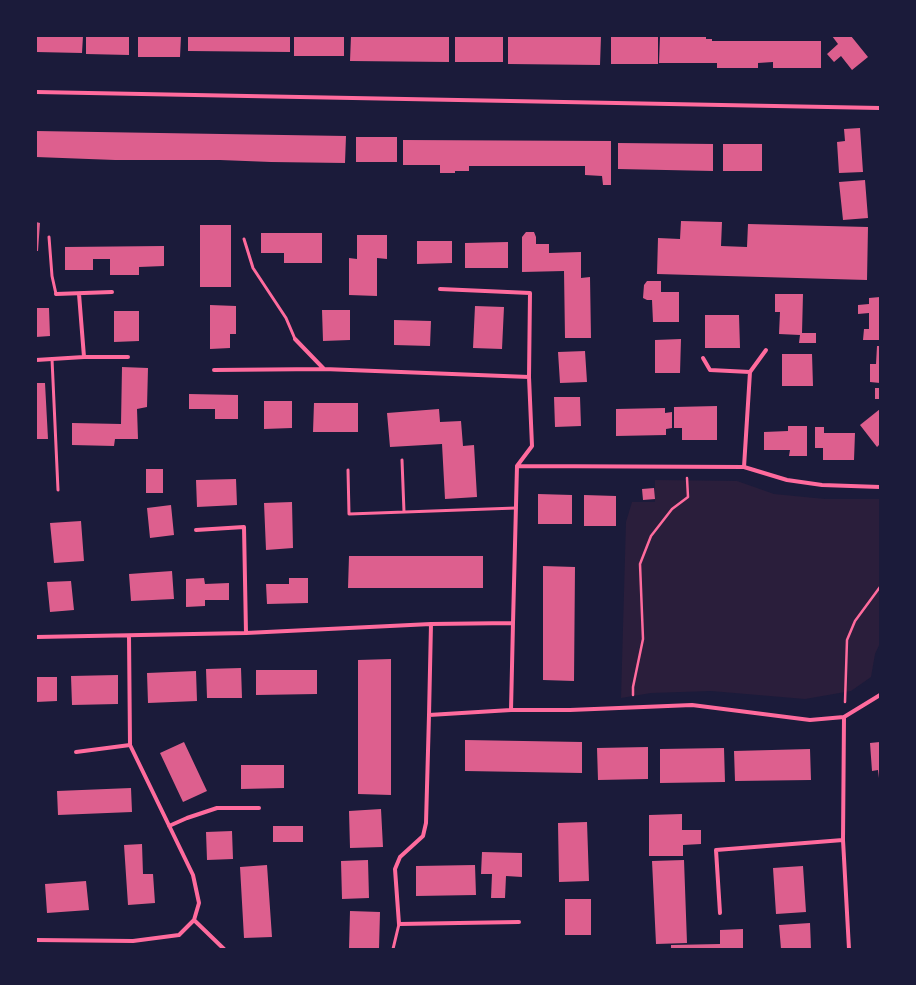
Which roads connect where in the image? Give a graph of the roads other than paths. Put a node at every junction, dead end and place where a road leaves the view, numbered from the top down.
1 (36, 92) edge
2 (880, 108) edge
3 (49, 237) dead end
4 (244, 239) dead end
5 (440, 289) dead end
6 (112, 292) dead end
7 (56, 294) joint
8 (79, 294) junction
9 (295, 339) joint
10 (766, 350) dead end
11 (84, 357) junction
12 (128, 357) dead end
13 (703, 358) dead end
14 (52, 359) junction
15 (36, 360) edge
16 (324, 369) junction
17 (214, 370) dead end
18 (750, 372) junction
19 (529, 376) junction
20 (402, 460) dead end
21 (517, 466) junction
22 (744, 467) junction
23 (348, 470) dead end
24 (880, 487) edge
25 (58, 490) dead end
26 (516, 508) junction
27 (404, 512) junction
28 (196, 530) dead end
29 (513, 623) junction
30 (431, 624) junction
31 (246, 633) junction
32 (129, 636) junction
33 (36, 637) edge
34 (880, 695) edge
35 (511, 710) junction
36 (429, 715) junction
37 (844, 717) junction
38 (130, 745) junction
39 (76, 752) dead end
40 (259, 808) dead end
41 (169, 826) junction
42 (843, 840) junction
43 (720, 913) dead end
44 (194, 920) junction
45 (519, 922) dead end
46 (399, 924) junction
47 (36, 940) edge
48 (224, 949) edge
49 (393, 949) edge
50 (849, 949) edge

1 - 2 street
3 - 7 lane
4 - 9 lane
5 - 19 street
6 - 8 street
7 - 8 street
8 - 11 street
9 - 16 street
10 - 18 street
11 - 12 street
11 - 14 street
13 - 18 street
14 - 15 street
14 - 25 lane
16 - 17 street
16 - 19 street
18 - 22 street
19 - 21 street
20 - 27 lane
21 - 22 street
21 - 26 street
22 - 24 street
23 - 27 lane
26 - 27 lane
26 - 29 street
28 - 31 street
29 - 30 street
29 - 35 street
30 - 31 street
30 - 36 street
31 - 32 street
32 - 33 street
32 - 38 street
34 - 37 street
35 - 36 street
35 - 37 street
36 - 46 street
37 - 42 street
38 - 39 street
38 - 41 street
40 - 41 street
41 - 44 street
42 - 43 street
42 - 50 street
44 - 47 street
44 - 48 street
45 - 46 street
46 - 49 lane

